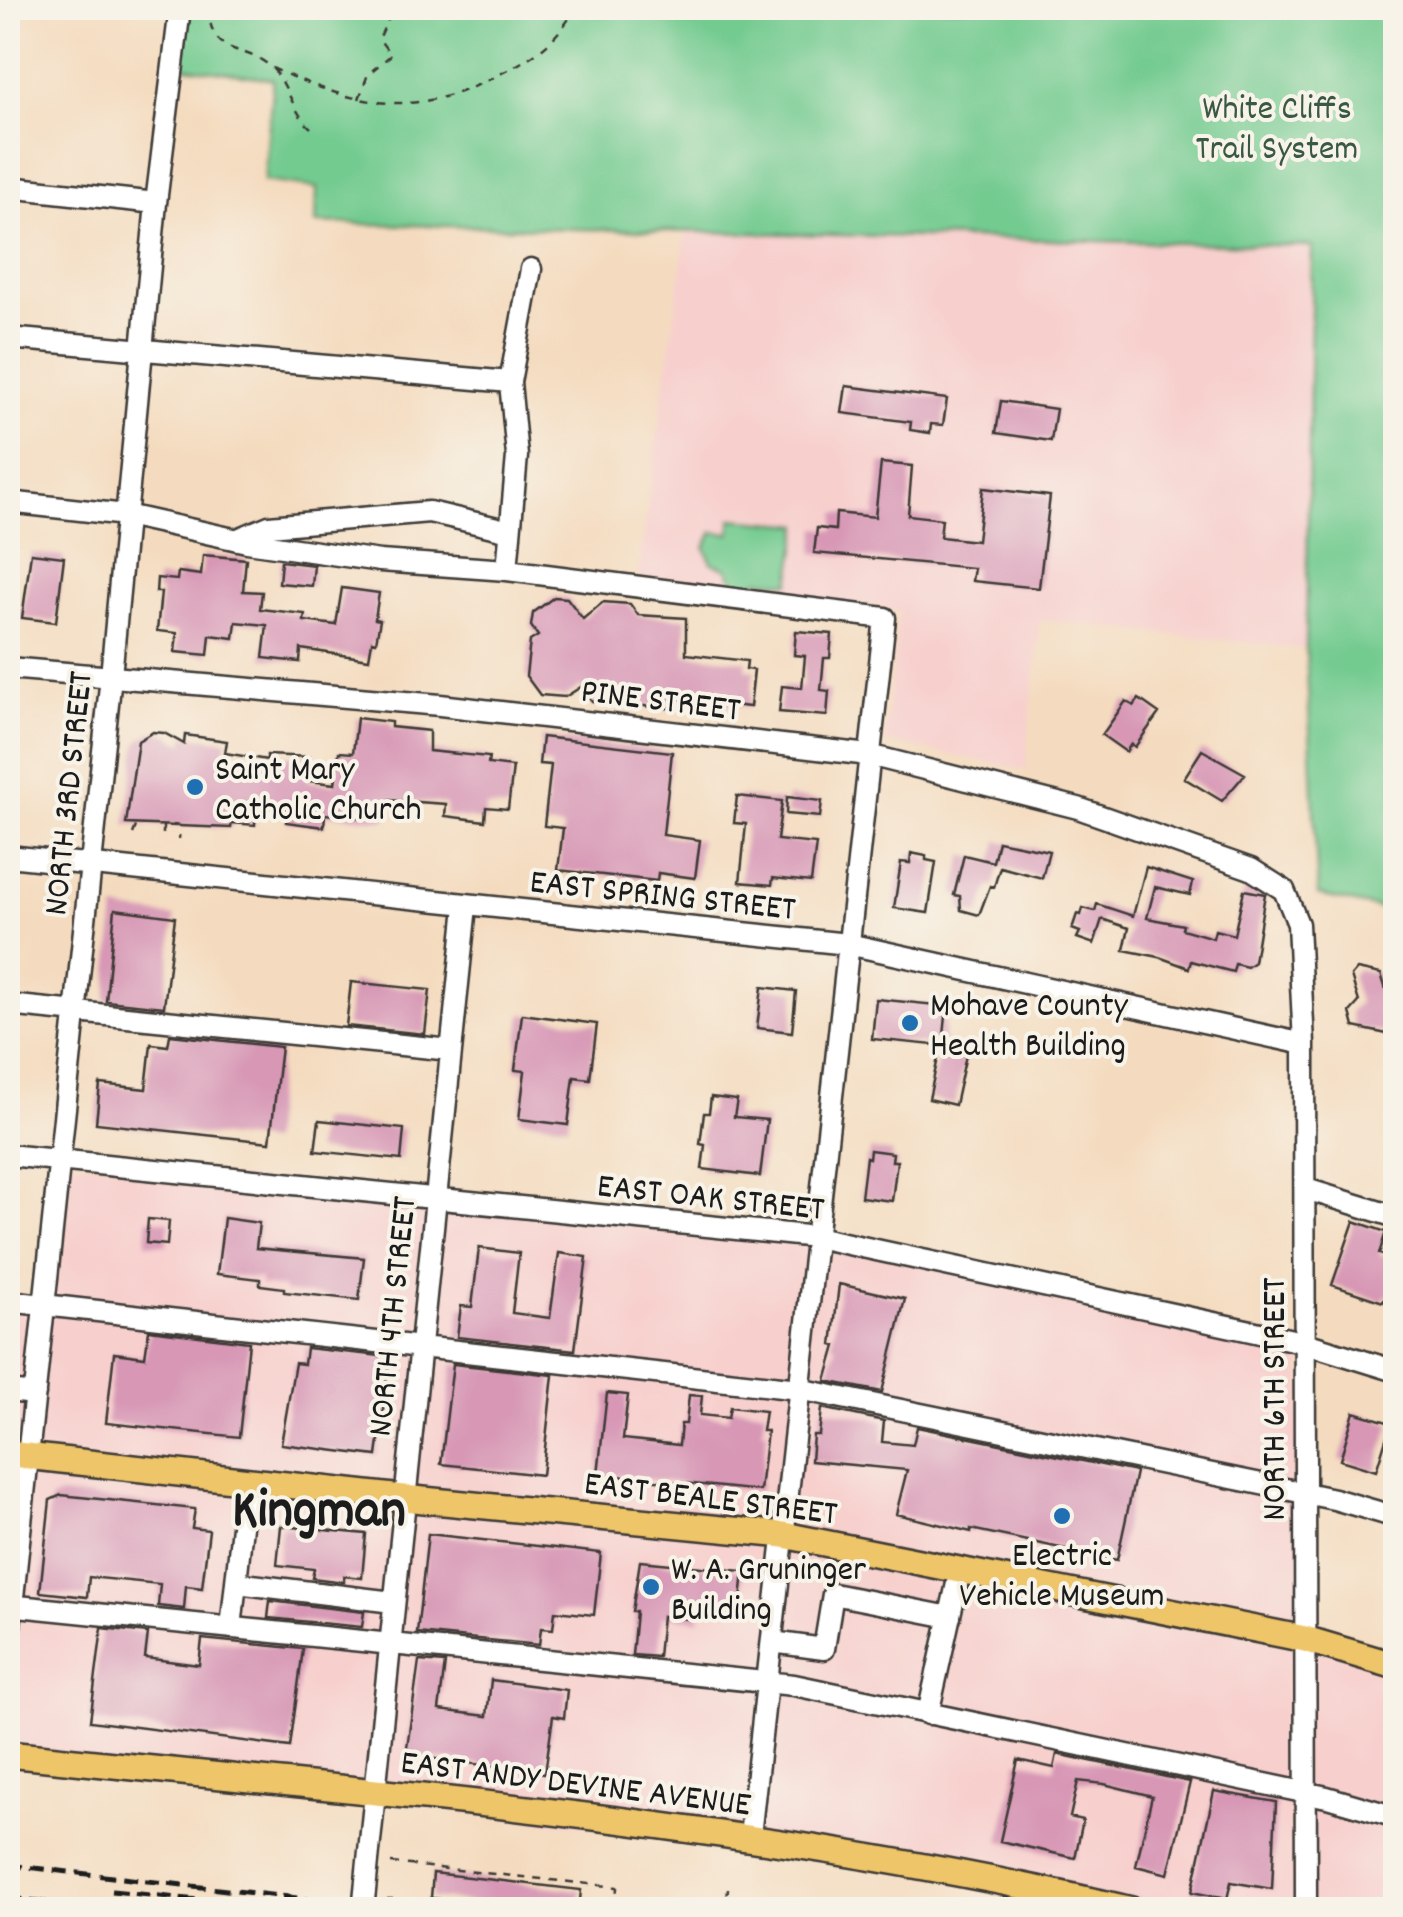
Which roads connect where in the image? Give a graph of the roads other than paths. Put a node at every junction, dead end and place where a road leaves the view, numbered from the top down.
1 (180, 8) edge
2 (8, 187) edge
3 (156, 203) junction
4 (531, 269) dead end
5 (8, 338) edge
6 (144, 352) junction
7 (510, 382) junction
8 (8, 502) edge
9 (126, 514) junction
10 (510, 531) junction
11 (236, 540) junction
12 (507, 570) junction
13 (8, 668) edge
14 (112, 676) junction
15 (870, 755) junction
16 (8, 856) edge
17 (92, 865) junction
18 (1284, 890) joint
19 (466, 906) junction
20 (848, 944) junction
21 (8, 1005) edge
22 (75, 1013) junction
23 (1304, 1044) junction
24 (451, 1050) junction
25 (8, 1155) edge
26 (59, 1160) junction
27 (1306, 1189) junction
28 (435, 1199) junction
29 (1396, 1217) edge
30 (816, 1237) junction
31 (8, 1301) edge
32 (44, 1305) junction
33 (1302, 1342) junction
34 (420, 1346) junction
35 (1396, 1370) edge
36 (799, 1389) junction
37 (8, 1391) edge
38 (34, 1394) junction
39 (18, 1455) edge
40 (247, 1480) junction
41 (1304, 1492) junction
42 (403, 1498) junction
43 (1396, 1517) edge
44 (784, 1535) junction
45 (960, 1570) junction
46 (236, 1582) junction
47 (393, 1602) junction
48 (10, 1605) edge
49 (950, 1617) junction
50 (231, 1628) junction
51 (1305, 1640) junction
52 (772, 1642) junction
53 (388, 1643) junction
54 (8, 1645) edge
55 (1396, 1666) edge
56 (767, 1682) junction
57 (928, 1714) junction
58 (8, 1754) edge
59 (374, 1793) junction
60 (1306, 1793) junction
61 (1396, 1818) edge
62 (750, 1836) junction
63 (363, 1910) edge
64 (1132, 1910) edge
65 (1306, 1910) edge

1 - 3 street, NORTH 3RD STREET
2 - 3 street
3 - 6 street, NORTH 3RD STREET
4 - 7 street
5 - 6 street
6 - 7 street
6 - 9 street, NORTH 3RD STREET
7 - 10 street
8 - 9 street
9 - 11 street
9 - 14 street, NORTH 3RD STREET
10 - 11 street
10 - 12 street
11 - 12 street
12 - 15 street
13 - 14 street, PINE STREET
14 - 15 street, PINE STREET
14 - 17 street, NORTH 3RD STREET
15 - 18 street, PINE STREET
15 - 20 street
16 - 17 street, EAST SPRING STREET
17 - 19 street, EAST SPRING STREET
17 - 22 street, NORTH 3RD STREET
18 - 23 street, NORTH 6TH STREET
19 - 20 street, EAST SPRING STREET
19 - 24 street, NORTH 4TH STREET
20 - 23 street, EAST SPRING STREET
20 - 30 street
21 - 22 street
22 - 24 street
22 - 26 street, NORTH 3RD STREET
23 - 27 street, NORTH 6TH STREET
24 - 28 street, NORTH 4TH STREET
25 - 26 street, EAST OAK STREET
26 - 28 street, EAST OAK STREET
26 - 32 street, NORTH 3RD STREET
27 - 29 street
27 - 33 street, NORTH 6TH STREET
28 - 30 street, EAST OAK STREET
28 - 34 street, NORTH 4TH STREET
30 - 33 street, EAST OAK STREET
30 - 36 street
31 - 32 street
32 - 34 street
32 - 38 street, NORTH 3RD STREET
33 - 35 street, EAST OAK STREET
33 - 41 street, NORTH 6TH STREET
34 - 36 street
34 - 42 street, NORTH 4TH STREET
36 - 41 street
36 - 44 street
37 - 38 street
38 - 39 street, NORTH 3RD STREET
39 - 40 main road, EAST BEALE STREET
39 - 48 street, NORTH 3RD STREET
40 - 42 main road, EAST BEALE STREET
40 - 46 street
41 - 43 street
41 - 51 street, NORTH 6TH STREET
42 - 44 main road, EAST BEALE STREET
42 - 47 street, NORTH 4TH STREET
44 - 45 main road, EAST BEALE STREET
44 - 52 street
45 - 49 street
45 - 51 main road, EAST BEALE STREET
46 - 47 street
46 - 50 street
47 - 53 street, NORTH 4TH STREET
48 - 50 street
48 - 54 street, NORTH 3RD STREET
49 - 52 street
49 - 57 street
50 - 53 street
51 - 55 main road, EAST BEALE STREET
51 - 60 street, NORTH 6TH STREET
52 - 56 street
53 - 56 street
53 - 59 street, NORTH 4TH STREET
56 - 57 street
56 - 62 street
57 - 60 street
58 - 59 main road, EAST ANDY DEVINE AVENUE
59 - 62 main road, EAST ANDY DEVINE AVENUE
59 - 63 street, NORTH 4TH STREET
60 - 61 street
60 - 65 street, NORTH 6TH STREET
62 - 64 main road, EAST ANDY DEVINE AVENUE

